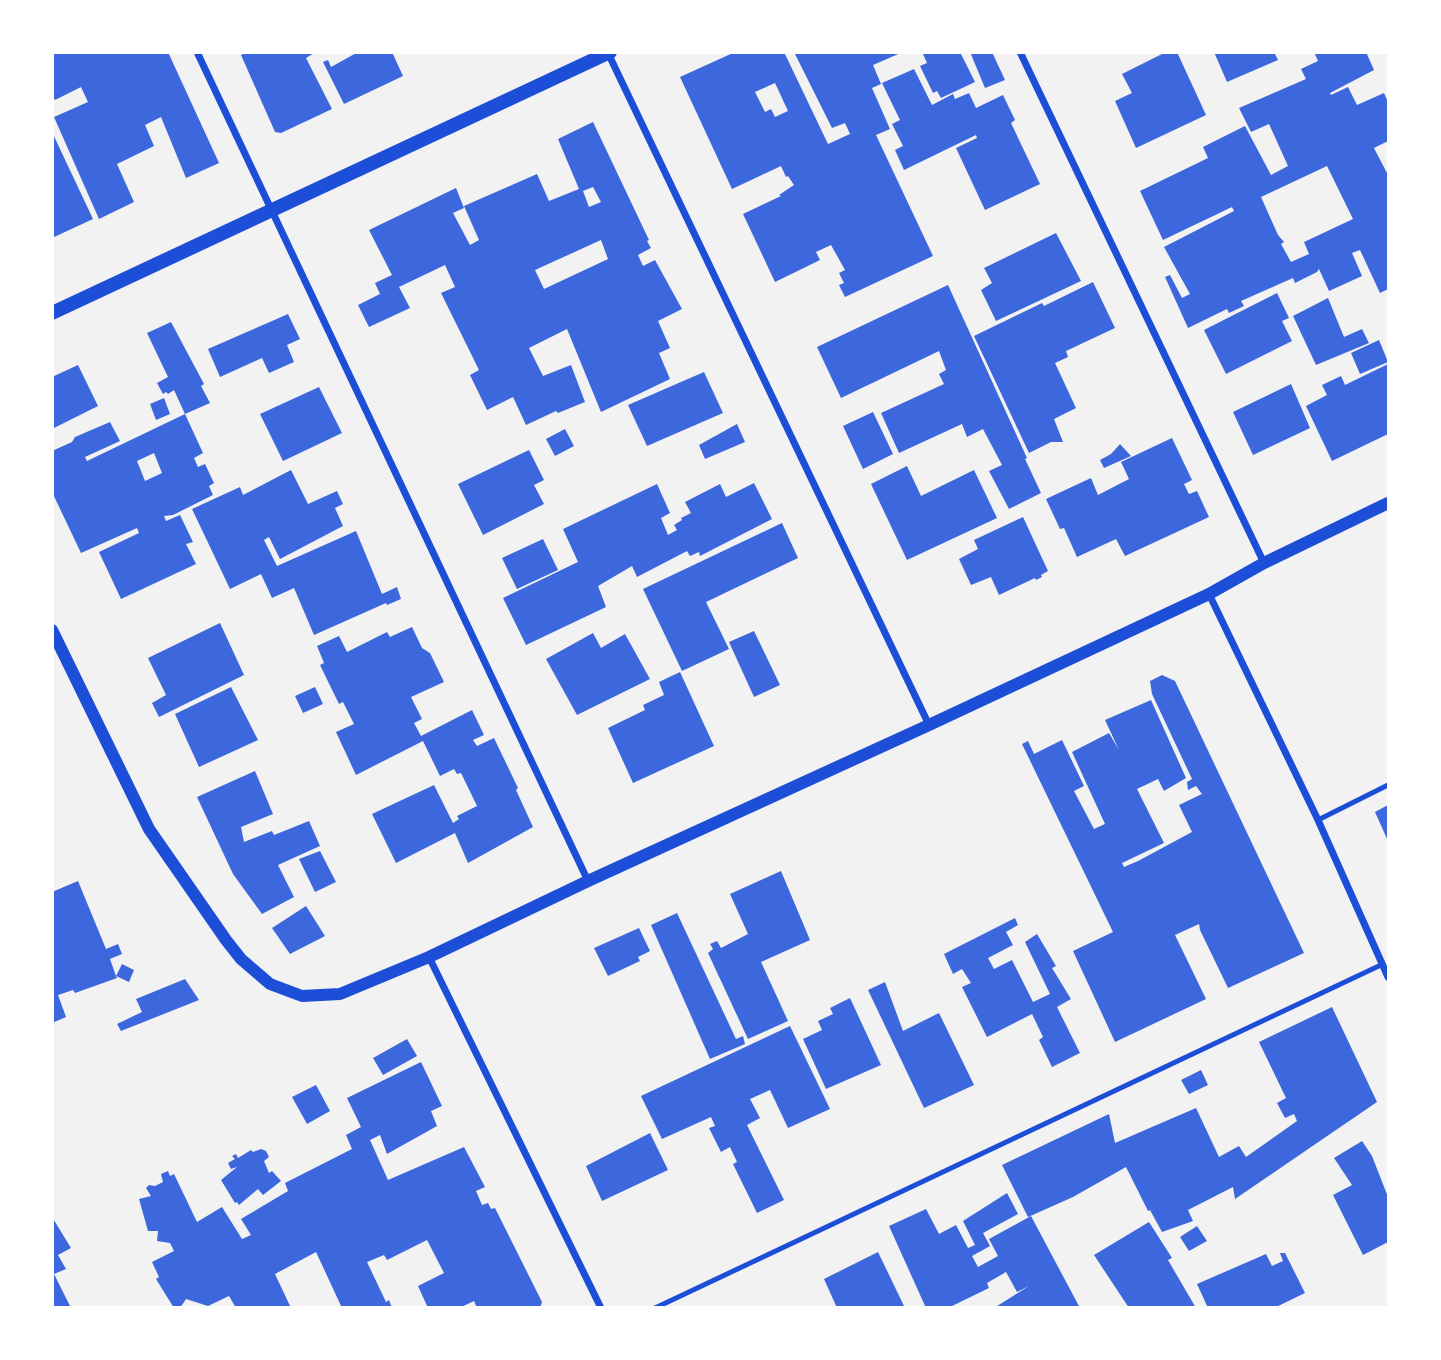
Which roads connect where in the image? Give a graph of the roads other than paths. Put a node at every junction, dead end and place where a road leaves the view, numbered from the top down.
1 (197, 52) edge
2 (1020, 52) edge
3 (608, 53) edge
4 (271, 212) junction
5 (52, 313) edge
6 (1388, 503) edge
7 (1264, 563) junction
8 (1209, 594) junction
9 (52, 631) edge
10 (929, 725) junction
11 (1388, 785) edge
12 (1318, 820) junction
13 (588, 881) junction
14 (429, 957) junction
15 (1383, 964) junction
16 (1388, 977) edge
17 (601, 1307) edge
18 (655, 1307) edge

1 - 4 street
2 - 7 street
3 - 4 main road
3 - 10 street
4 - 5 main road
4 - 13 street
6 - 7 street
7 - 8 street
8 - 10 street
8 - 12 street
9 - 14 street
10 - 13 street
11 - 12 lane
12 - 15 street
13 - 14 street
14 - 17 street
15 - 16 street
15 - 18 lane

